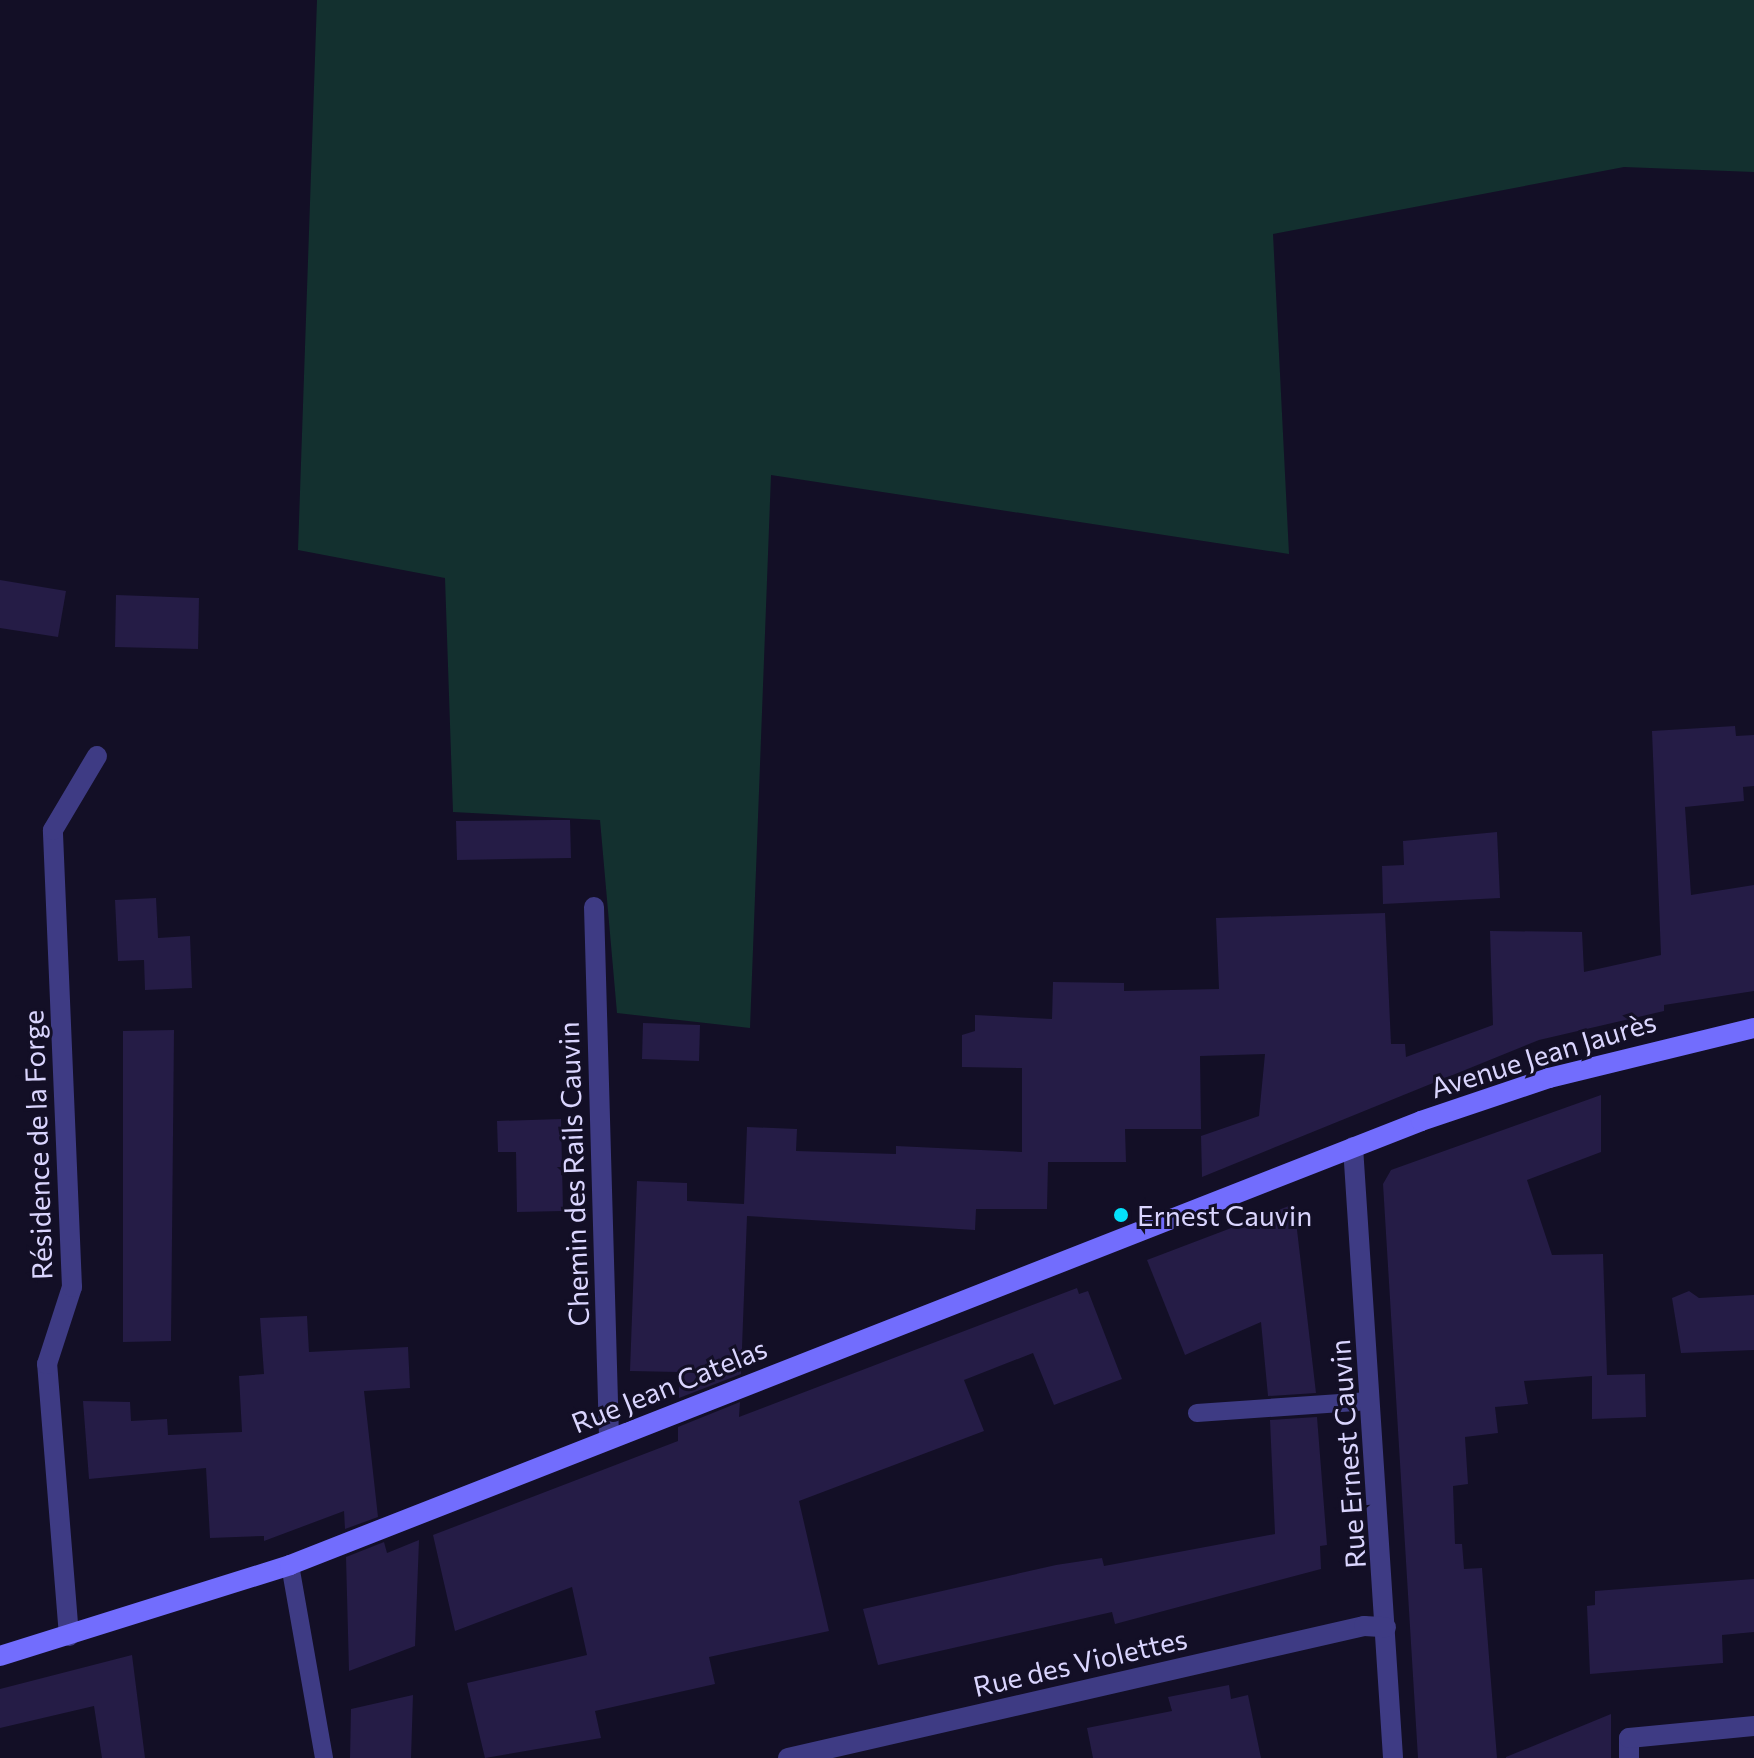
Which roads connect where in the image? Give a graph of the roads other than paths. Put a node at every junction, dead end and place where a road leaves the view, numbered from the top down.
1 (97, 756) dead end
2 (594, 907) dead end
3 (1754, 1028) edge
4 (1353, 1147) junction
5 (1370, 1401) junction
6 (1197, 1413) dead end
7 (609, 1439) junction
8 (290, 1565) junction
9 (1386, 1627) junction
10 (69, 1636) junction
11 (0, 1656) edge
12 (1754, 1726) edge
13 (324, 1758) edge
14 (788, 1758) edge
15 (1393, 1758) edge
16 (1629, 1758) edge

1 - 10 street, Résidence de la Forge
2 - 7 street, Chemin des Rails Cauvin
3 - 4 street, Avenue Jean Jaurès
4 - 5 street, Rue Ernest Cauvin
4 - 7 street, Rue Jean Catelas
5 - 6 lane
5 - 9 street, Rue Ernest Cauvin
7 - 8 street, Rue Jean Catelas
8 - 10 street, Rue Jean Catelas
8 - 13 lane
9 - 14 street, Rue des Violettes
9 - 15 street, Rue Ernest Cauvin
10 - 11 street, Rue Jean Catelas
12 - 16 street

